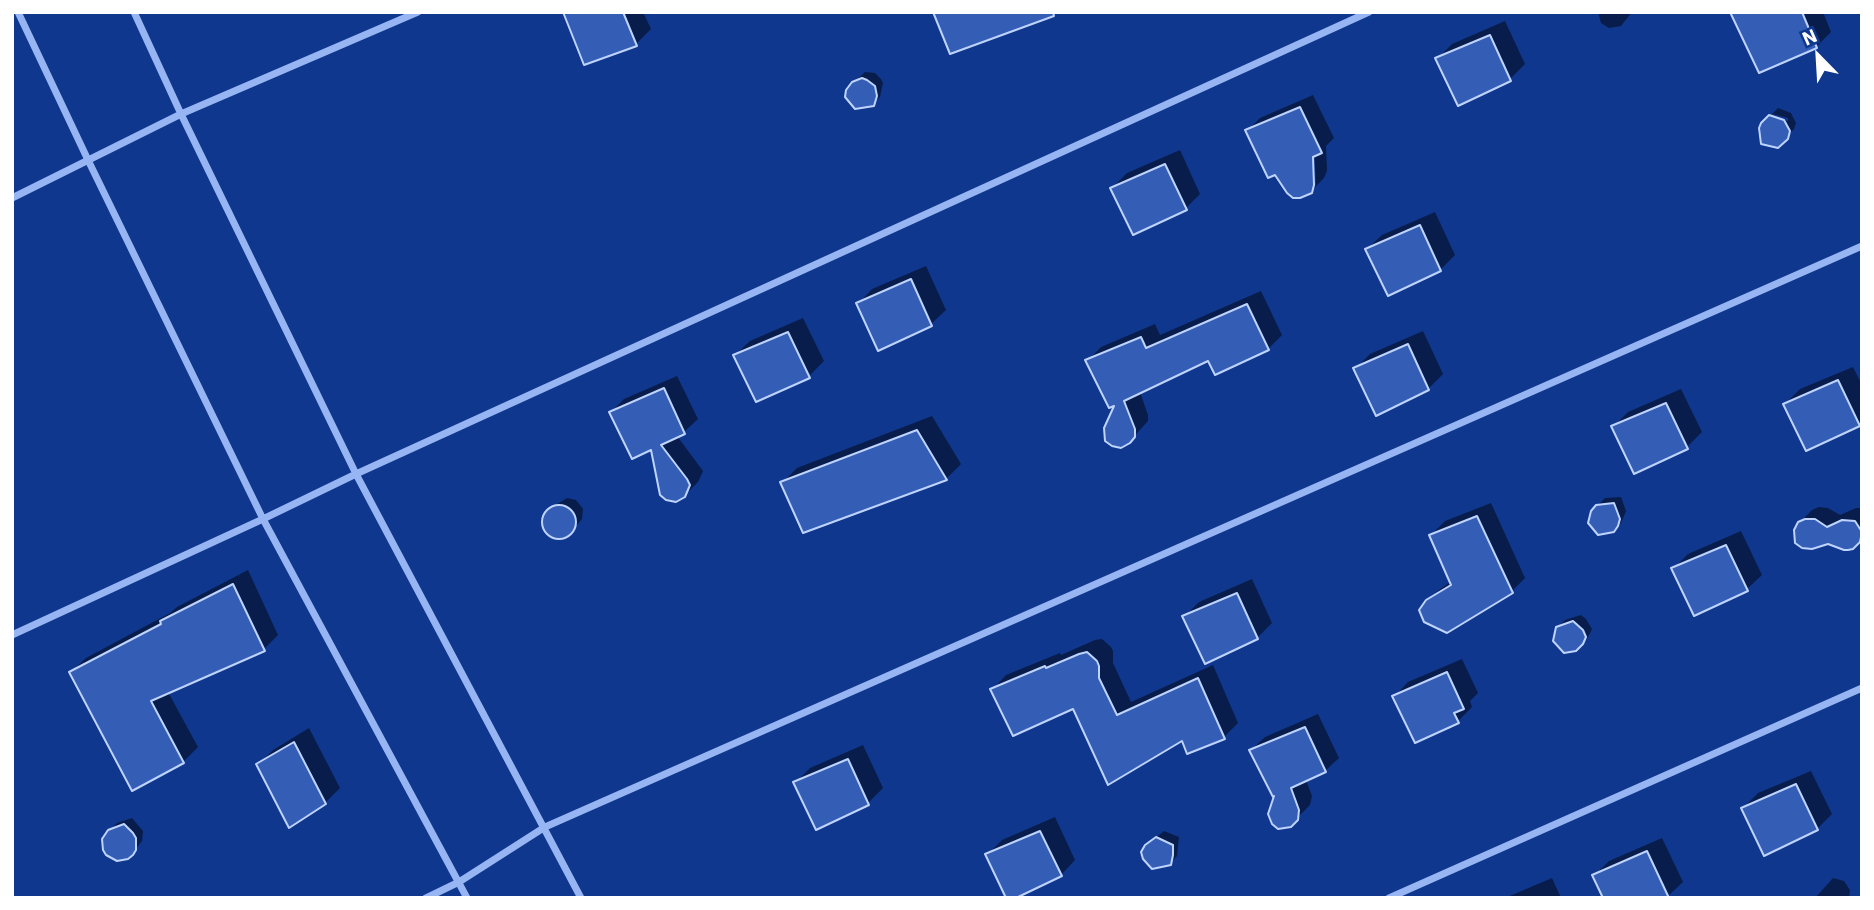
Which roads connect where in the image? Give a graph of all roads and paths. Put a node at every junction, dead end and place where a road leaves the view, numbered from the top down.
1 (18, 12) edge
2 (134, 12) edge
3 (418, 12) edge
4 (1368, 12) edge
5 (181, 114) junction
6 (88, 160) junction
7 (12, 198) edge
8 (1862, 246) edge
9 (356, 474) junction
10 (263, 519) junction
11 (12, 635) edge
12 (1862, 688) edge
13 (545, 827) junction
14 (458, 882) junction
15 (426, 898) edge
16 (467, 898) edge
17 (581, 898) edge
18 (1389, 898) edge

1 - 6 street
2 - 5 street
3 - 5 street
4 - 9 street
5 - 6 street
5 - 9 street
6 - 7 street
6 - 10 street
8 - 13 street
9 - 10 street
9 - 13 street
10 - 11 street
10 - 14 street
12 - 18 street
13 - 14 street
13 - 17 street
14 - 15 street
14 - 16 street

